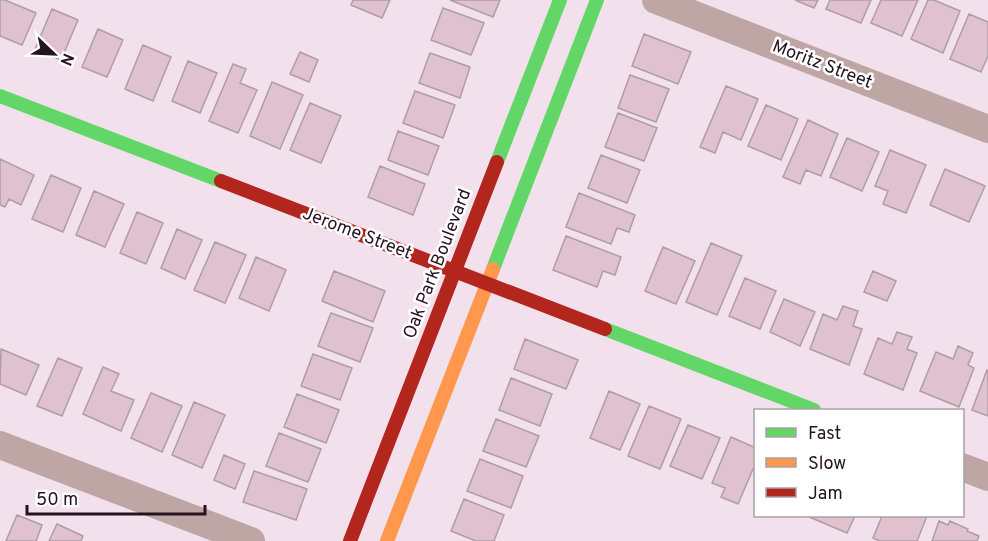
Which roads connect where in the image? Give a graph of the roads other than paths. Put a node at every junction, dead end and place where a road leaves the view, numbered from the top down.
1 (560, 0) edge
2 (597, 0) edge
3 (656, 0) edge
4 (0, 96) edge
5 (988, 129) edge
6 (455, 272) junction
7 (487, 284) junction
8 (809, 409) edge
9 (0, 445) edge
10 (964, 467) edge
11 (988, 477) edge
12 (251, 541) edge
13 (350, 541) edge
14 (387, 541) edge

1 - 6 street, Oak Park Boulevard
2 - 7 street
3 - 5 street, Moritz Street
4 - 6 street, Jerome Street
6 - 7 street, Jerome Street
6 - 13 street, Oak Park Boulevard
7 - 8 street, Jerome Street
7 - 14 street
9 - 12 street
10 - 11 street

